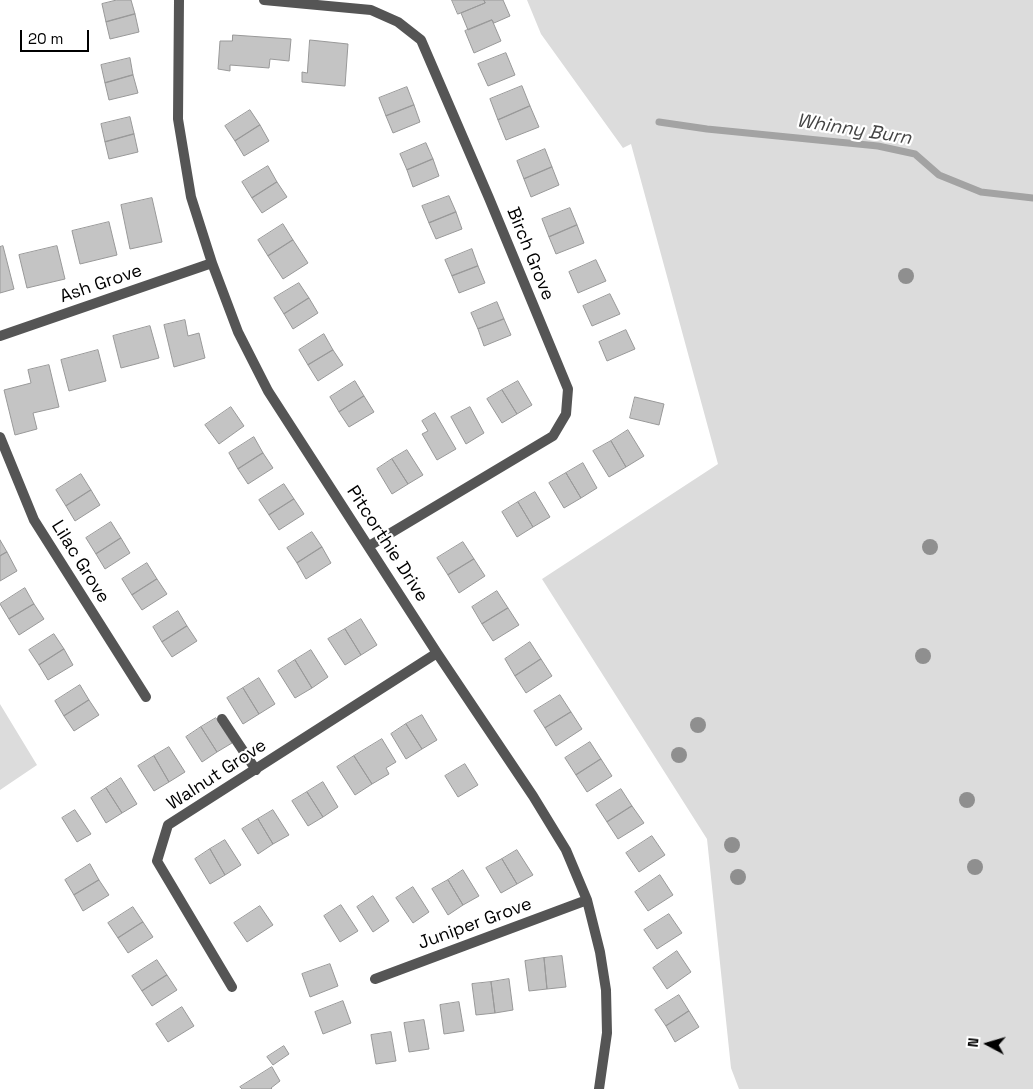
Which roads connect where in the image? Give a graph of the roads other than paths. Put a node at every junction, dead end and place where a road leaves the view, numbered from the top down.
1 (178, 0) edge
2 (264, 0) edge
3 (212, 263) junction
4 (0, 336) edge
5 (0, 436) edge
6 (369, 546) junction
7 (437, 654) junction
8 (146, 697) dead end
9 (222, 720) dead end
10 (256, 770) junction
11 (587, 900) junction
12 (374, 979) dead end
13 (232, 987) dead end
14 (599, 1089) edge

1 - 3 street, Pitcorthie Drive
2 - 6 street, Birch Grove
3 - 4 street, Ash Grove
3 - 6 street, Pitcorthie Drive
5 - 8 street, Lilac Grove
6 - 7 street, Pitcorthie Drive
7 - 10 street, Walnut Grove
7 - 11 street, Pitcorthie Drive
9 - 10 street
10 - 13 street, Walnut Grove
11 - 12 street, Juniper Grove
11 - 14 street, Pitcorthie Drive

